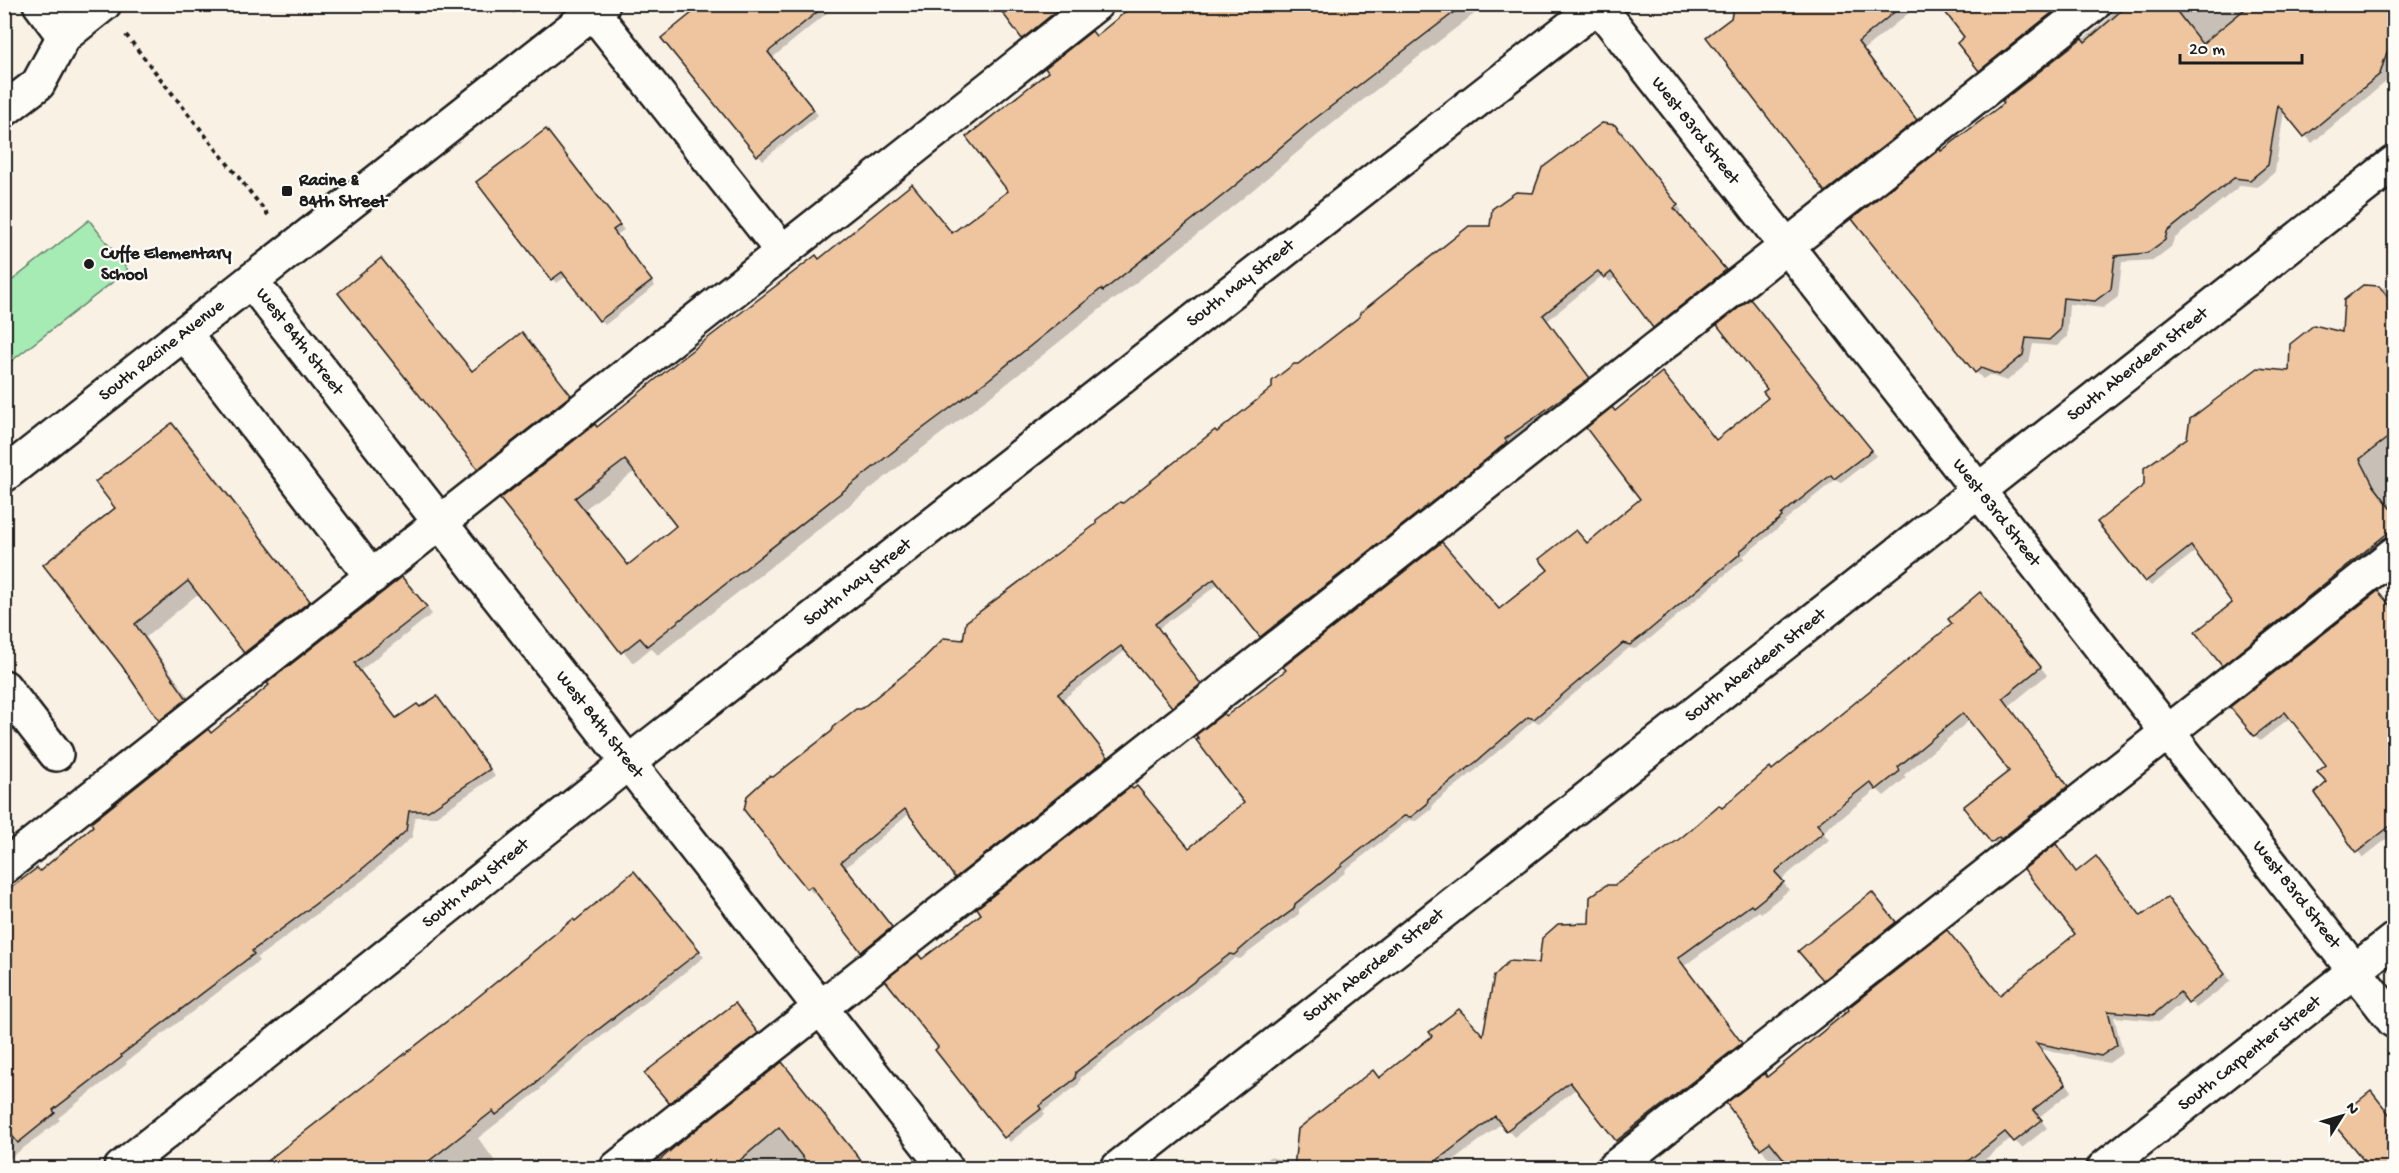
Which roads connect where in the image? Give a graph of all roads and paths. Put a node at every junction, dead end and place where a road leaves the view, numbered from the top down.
1 (39, 4) edge
2 (1096, 4) edge
3 (2094, 4) edge
4 (1598, 5) edge
5 (598, 8) edge
6 (112, 15) edge
7 (64, 36) junction
8 (4, 110) edge
9 (2394, 163) edge
10 (269, 216) dead end
11 (1786, 246) junction
12 (782, 251) junction
13 (251, 281) junction
14 (184, 334) junction
15 (4, 475) edge
16 (1979, 491) junction
17 (441, 523) junction
18 (2394, 554) edge
19 (372, 578) junction
20 (4, 687) edge
21 (2167, 732) junction
22 (56, 754) dead end
23 (628, 762) junction
24 (4, 867) edge
25 (2394, 940) edge
26 (2355, 971) junction
27 (821, 1008) junction
28 (2394, 1021) edge
29 (121, 1168) edge
30 (617, 1168) edge
31 (946, 1168) edge
32 (1118, 1168) edge
33 (1614, 1168) edge
34 (2104, 1168) edge

1 - 7 street
2 - 12 street
3 - 11 street
4 - 11 street, West 83rd Street
4 - 23 street, South May Street
5 - 12 street
5 - 13 street, South Racine Avenue
6 - 7 street
6 - 10 path
7 - 8 street
9 - 16 street, South Aberdeen Street
11 - 16 street, West 83rd Street
11 - 27 street
12 - 17 street
13 - 14 street, South Racine Avenue
13 - 17 street, West 84th Street
14 - 15 street, South Racine Avenue
14 - 19 street
16 - 21 street, West 83rd Street
16 - 32 street, South Aberdeen Street
17 - 19 street
17 - 23 street, West 84th Street
18 - 21 street
19 - 24 street
20 - 22 street
21 - 26 street, West 83rd Street
21 - 33 street
23 - 27 street, West 84th Street
23 - 29 street, South May Street
25 - 26 street, South Carpenter Street
26 - 28 street, West 83rd Street
26 - 34 street, South Carpenter Street
27 - 30 street
27 - 31 street, West 84th Street

